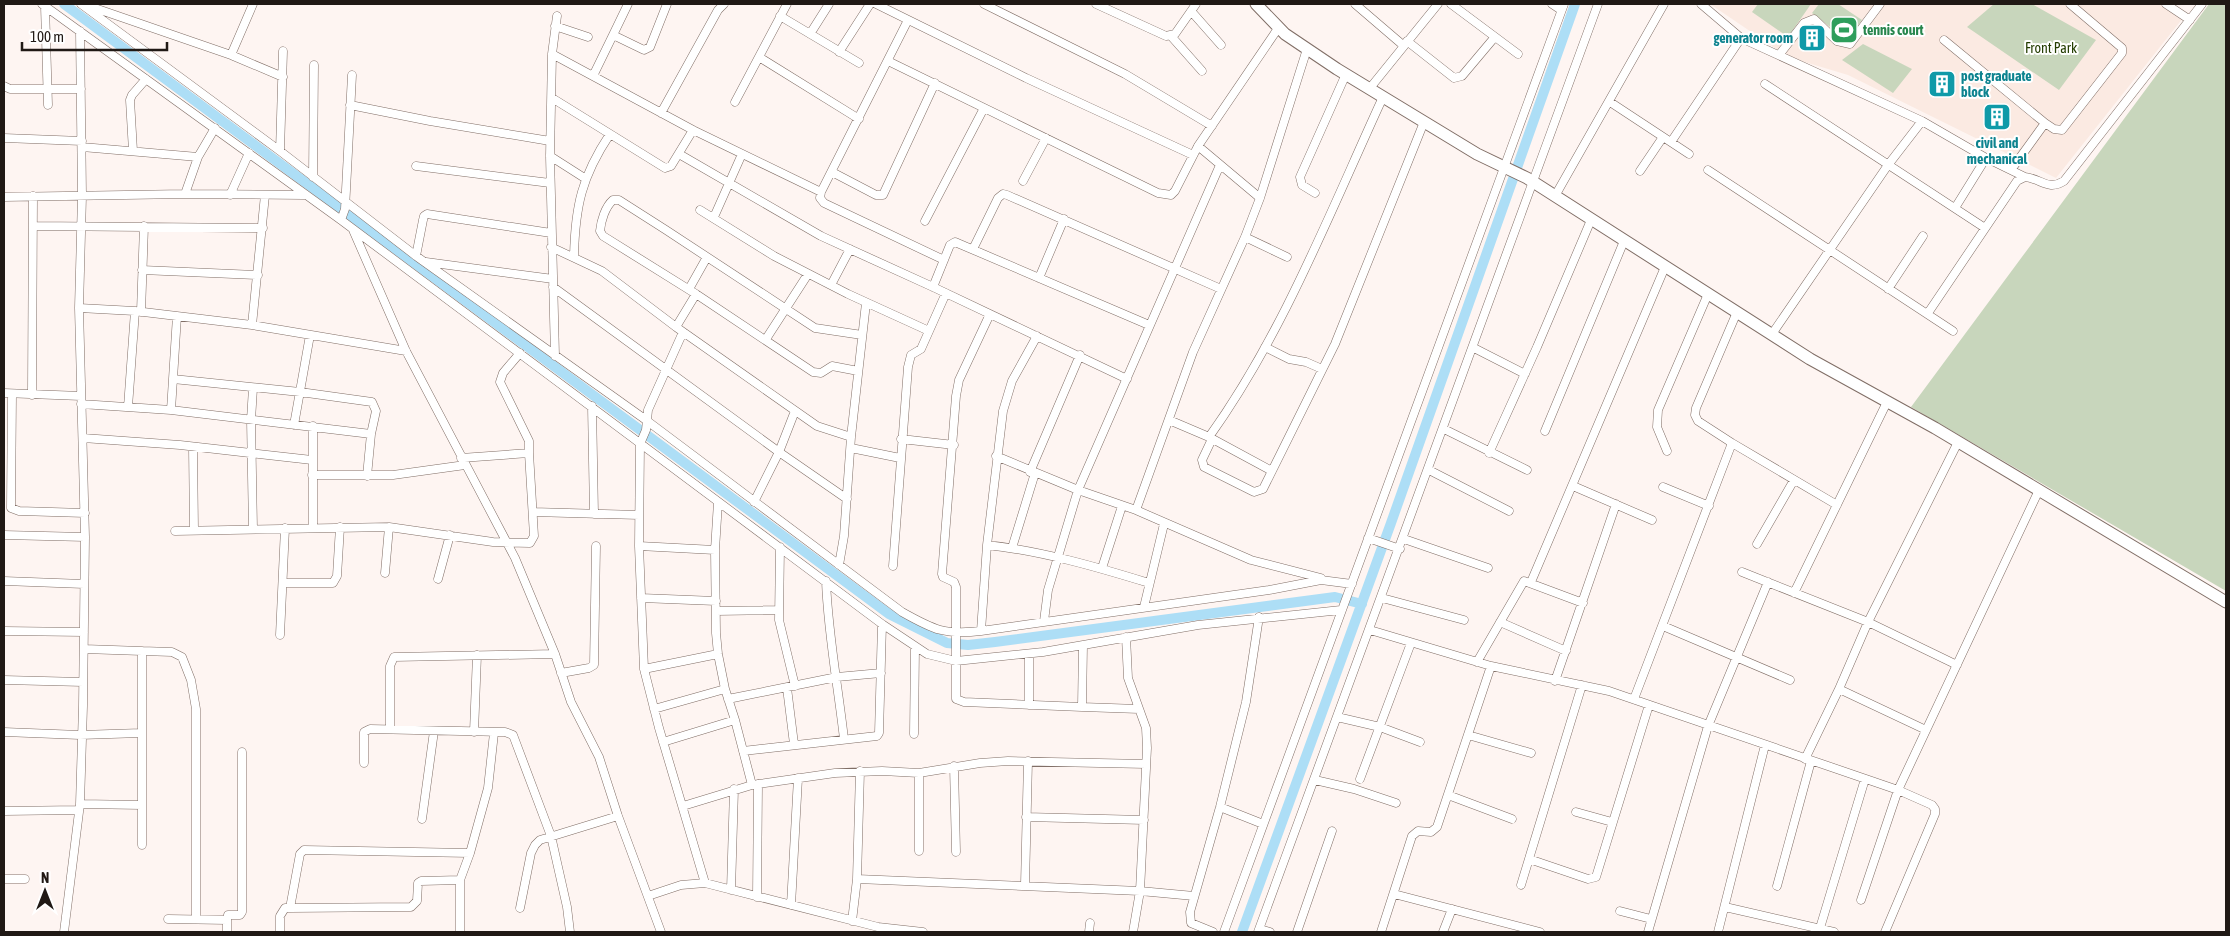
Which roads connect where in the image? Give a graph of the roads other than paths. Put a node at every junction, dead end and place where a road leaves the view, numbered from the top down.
1 (82, 4) edge
2 (253, 4) edge
3 (628, 4) edge
4 (668, 4) edge
5 (724, 4) edge
6 (787, 4) edge
7 (829, 4) edge
8 (870, 4) edge
9 (876, 4) edge
10 (984, 4) edge
11 (1096, 4) edge
12 (1196, 4) edge
13 (1256, 4) edge
14 (1355, 4) edge
15 (1438, 4) edge
16 (1451, 4) edge
17 (1552, 4) edge
18 (1598, 4) edge
19 (1664, 4) edge
20 (1701, 4) edge
21 (1880, 4) edge
22 (2070, 4) edge
23 (2166, 4) edge
24 (2202, 4) edge
25 (44, 5) edge
26 (1562, 7) edge
27 (1191, 11) junction
28 (557, 16) dead end
29 (780, 16) junction
30 (908, 20) junction
31 (2190, 20) junction
32 (555, 26) junction
33 (1279, 27) junction
34 (80, 31) junction
35 (810, 34) junction
36 (613, 35) junction
37 (1171, 36) junction
38 (588, 37) dead end
39 (1494, 38) junction
40 (1742, 38) junction
41 (1944, 40) dead end
42 (1406, 43) junction
43 (1222, 45) dead end
44 (1306, 50) junction
45 (284, 51) dead end
46 (839, 52) junction
47 (552, 54) junction
48 (1518, 54) dead end
49 (231, 55) junction
50 (1779, 55) junction
51 (759, 57) junction
52 (888, 61) junction
53 (859, 63) dead end
54 (314, 65) dead end
55 (1202, 71) dead end
56 (1346, 74) junction
57 (352, 76) dead end
58 (593, 76) junction
59 (283, 77) junction
60 (146, 79) junction
61 (935, 83) junction
62 (1766, 84) dead end
63 (4, 86) edge
64 (1370, 88) junction
65 (48, 89) junction
66 (81, 89) junction
67 (1383, 97) junction
68 (552, 98) junction
69 (735, 102) dead end
70 (1610, 102) junction
71 (48, 105) dead end
72 (350, 105) junction
73 (984, 108) junction
74 (661, 113) junction
75 (859, 118) junction
76 (1922, 121) junction
77 (1424, 122) junction
78 (2045, 122) junction
79 (1212, 126) junction
80 (215, 128) junction
81 (693, 130) junction
82 (610, 134) junction
83 (1663, 137) junction
84 (4, 138) edge
85 (1046, 138) junction
86 (550, 141) junction
87 (1671, 142) junction
88 (82, 144) junction
89 (1198, 146) junction
90 (133, 151) junction
91 (280, 151) junction
92 (249, 153) junction
93 (679, 154) junction
94 (742, 154) junction
95 (1689, 154) dead end
96 (550, 156) junction
97 (1193, 156) junction
98 (198, 157) junction
99 (1986, 158) junction
100 (1220, 165) junction
101 (1888, 165) junction
102 (416, 166) dead end
103 (1506, 168) junction
104 (1708, 170) dead end
105 (2011, 170) junction
106 (1640, 171) dead end
107 (832, 172) junction
108 (2025, 176) junction
109 (312, 177) junction
110 (586, 179) junction
111 (1531, 180) junction
112 (1023, 181) dead end
113 (550, 183) junction
114 (730, 183) junction
115 (821, 192) junction
116 (1315, 193) dead end
117 (185, 194) junction
118 (230, 195) junction
119 (265, 195) junction
120 (304, 195) junction
121 (4, 196) edge
122 (33, 196) junction
123 (82, 196) junction
124 (1555, 196) junction
125 (1260, 198) junction
126 (1955, 208) junction
127 (700, 210) dead end
128 (344, 212) junction
129 (714, 217) junction
130 (1064, 219) junction
131 (1591, 220) junction
132 (925, 222) dead end
133 (33, 226) junction
134 (80, 226) junction
135 (144, 226) junction
136 (263, 228) junction
137 (1986, 228) junction
138 (352, 229) junction
139 (550, 233) junction
140 (1923, 236) dead end
141 (1245, 237) junction
142 (1624, 241) junction
143 (552, 247) junction
144 (850, 249) junction
145 (973, 249) junction
146 (1831, 249) junction
147 (416, 256) junction
148 (574, 257) junction
149 (707, 257) junction
150 (1287, 258) dead end
151 (944, 260) junction
152 (424, 262) junction
153 (1665, 267) junction
154 (1174, 268) junction
155 (142, 270) junction
156 (808, 274) junction
157 (258, 275) junction
158 (1040, 278) junction
159 (553, 283) junction
160 (831, 285) junction
161 (934, 287) junction
162 (689, 289) junction
163 (1221, 289) junction
164 (1888, 289) junction
165 (946, 293) junction
166 (696, 294) junction
167 (1708, 294) junction
168 (866, 303) junction
169 (79, 308) junction
170 (786, 310) junction
171 (138, 311) junction
172 (1737, 312) junction
173 (1928, 313) junction
174 (990, 314) junction
175 (178, 316) junction
176 (252, 325) junction
177 (1149, 325) junction
178 (679, 330) junction
179 (1954, 330) dead end
180 (928, 331) junction
181 (1772, 334) junction
182 (310, 335) junction
183 (862, 335) junction
184 (1037, 336) junction
185 (766, 339) junction
186 (1265, 347) junction
187 (1474, 348) junction
188 (406, 351) junction
189 (520, 352) junction
190 (555, 356) junction
191 (1080, 356) junction
192 (1322, 369) junction
193 (666, 370) junction
194 (858, 371) junction
195 (1525, 374) junction
196 (173, 379) junction
197 (1128, 379) junction
198 (253, 388) junction
199 (300, 392) junction
200 (8, 394) edge
201 (32, 395) junction
202 (81, 400) junction
203 (1887, 402) junction
204 (592, 406) junction
205 (128, 408) junction
206 (171, 410) junction
207 (794, 411) junction
208 (251, 420) junction
209 (646, 420) junction
210 (1169, 420) junction
211 (4, 425) edge
212 (13, 425) junction
213 (294, 425) junction
214 (313, 426) junction
215 (1444, 429) junction
216 (1545, 431) dead end
217 (371, 434) junction
218 (851, 437) junction
219 (83, 438) junction
220 (1210, 438) junction
221 (901, 439) junction
222 (641, 442) junction
223 (1958, 442) junction
224 (1732, 444) junction
225 (954, 445) junction
226 (193, 447) junction
227 (851, 448) junction
228 (1667, 451) dead end
229 (779, 452) junction
230 (252, 453) junction
231 (529, 453) junction
232 (1489, 453) junction
233 (996, 456) junction
234 (900, 458) junction
235 (312, 460) junction
236 (463, 461) junction
237 (1429, 470) junction
238 (1527, 470) dead end
239 (1272, 471) junction
240 (1032, 472) junction
241 (312, 476) junction
242 (367, 476) junction
243 (1794, 480) junction
244 (1573, 486) junction
245 (1663, 487) dead end
246 (1078, 490) junction
247 (2039, 490) junction
248 (847, 499) junction
249 (718, 502) junction
250 (754, 502) junction
251 (1616, 504) junction
252 (1837, 505) junction
253 (1122, 506) junction
254 (1709, 506) junction
255 (1136, 510) junction
256 (1509, 511) dead end
257 (533, 512) junction
258 (85, 513) junction
259 (594, 514) junction
260 (639, 515) junction
261 (1652, 520) dead end
262 (1164, 524) junction
263 (340, 527) junction
264 (285, 528) junction
265 (313, 528) junction
266 (389, 528) junction
267 (253, 529) junction
268 (175, 530) dead end
269 (194, 530) junction
270 (4, 535) edge
271 (450, 535) junction
272 (85, 538) junction
273 (1371, 539) junction
274 (1404, 539) junction
275 (507, 544) junction
276 (1757, 544) dead end
277 (987, 545) junction
278 (596, 546) dead end
279 (639, 546) junction
280 (780, 547) junction
281 (1012, 548) junction
282 (1400, 548) junction
283 (715, 550) junction
284 (1057, 558) junction
285 (839, 565) junction
286 (894, 566) dead end
287 (1102, 568) junction
288 (1488, 568) dead end
289 (1742, 572) dead end
290 (386, 573) dead end
291 (438, 579) dead end
292 (1331, 580) junction
293 (4, 581) edge
294 (826, 581) junction
295 (1531, 582) junction
296 (1768, 582) junction
297 (283, 583) junction
298 (1149, 583) junction
299 (84, 584) junction
300 (1351, 587) junction
301 (1794, 594) junction
302 (640, 598) junction
303 (1382, 598) junction
304 (716, 601) junction
305 (2226, 602) edge
306 (1583, 603) junction
307 (1144, 607) junction
308 (779, 610) junction
309 (1341, 610) junction
310 (716, 611) junction
311 (1259, 617) junction
312 (1464, 620) dead end
313 (1044, 621) junction
314 (1500, 622) junction
315 (1868, 622) junction
316 (882, 624) junction
317 (1663, 626) junction
318 (1370, 630) junction
319 (4, 631) edge
320 (982, 631) junction
321 (84, 632) junction
322 (280, 635) dead end
323 (955, 637) junction
324 (1126, 637) junction
325 (1411, 644) junction
326 (1083, 645) junction
327 (915, 647) junction
328 (84, 649) junction
329 (142, 651) junction
330 (1566, 651) junction
331 (555, 654) junction
332 (718, 654) junction
333 (1029, 654) junction
334 (477, 655) junction
335 (956, 657) junction
336 (1737, 658) junction
337 (1477, 662) junction
338 (1956, 665) junction
339 (1491, 666) junction
340 (644, 669) junction
341 (881, 672) junction
342 (561, 673) junction
343 (837, 677) junction
344 (4, 680) edge
345 (1790, 680) dead end
346 (1555, 681) junction
347 (83, 682) junction
348 (1582, 685) junction
349 (791, 687) junction
350 (725, 689) junction
351 (1839, 689) junction
352 (728, 699) junction
353 (1634, 699) junction
354 (1029, 705) junction
355 (1648, 705) junction
356 (1082, 707) junction
357 (654, 709) junction
358 (1139, 709) junction
359 (1337, 716) junction
360 (735, 720) junction
361 (1708, 726) junction
362 (1380, 727) junction
363 (390, 729) junction
364 (1926, 730) junction
365 (434, 731) junction
366 (4, 732) edge
367 (474, 732) junction
368 (141, 733) junction
369 (494, 733) junction
370 (914, 734) dead end
371 (80, 735) junction
372 (1468, 735) junction
373 (844, 739) junction
374 (663, 742) junction
375 (1420, 742) dead end
376 (794, 744) junction
377 (1765, 745) junction
378 (743, 751) junction
379 (242, 752) dead end
380 (1531, 753) dead end
381 (1808, 760) junction
382 (1028, 761) junction
383 (364, 763) dead end
384 (1146, 764) junction
385 (954, 766) junction
386 (860, 771) junction
387 (919, 773) junction
388 (798, 778) junction
389 (1360, 779) dead end
390 (1865, 779) junction
391 (1314, 780) junction
392 (755, 784) junction
393 (734, 789) junction
394 (1898, 790) junction
395 (1448, 795) junction
396 (1396, 803) dead end
397 (142, 805) junction
398 (683, 806) junction
399 (79, 807) junction
400 (1220, 808) junction
401 (4, 811) edge
402 (1576, 812) dead end
403 (618, 816) junction
404 (1026, 817) junction
405 (422, 819) dead end
406 (1512, 819) dead end
407 (1144, 820) junction
408 (1612, 822) junction
409 (1263, 824) junction
410 (1332, 831) dead end
411 (552, 836) junction
412 (142, 844) dead end
413 (919, 851) dead end
414 (956, 852) dead end
415 (470, 853) junction
416 (1529, 858) junction
417 (4, 879) edge
418 (25, 879) dead end
419 (856, 879) junction
420 (460, 880) junction
421 (705, 883) junction
422 (1025, 885) junction
423 (1521, 885) dead end
424 (1777, 886) dead end
425 (731, 890) junction
426 (1140, 891) junction
427 (1394, 894) junction
428 (648, 896) junction
429 (1194, 896) junction
430 (757, 897) junction
431 (1861, 900) dead end
432 (791, 905) junction
433 (1725, 907) junction
434 (290, 908) junction
435 (520, 908) dead end
436 (1452, 909) junction
437 (1620, 911) dead end
438 (168, 919) dead end
439 (196, 919) junction
440 (1651, 919) junction
441 (227, 920) junction
442 (852, 921) junction
443 (1090, 923) dead end
444 (1820, 928) junction
445 (1523, 930) edge
446 (1259, 931) edge
447 (64, 932) edge
448 (227, 932) edge
449 (280, 932) edge
450 (460, 932) edge
451 (570, 932) edge
452 (661, 932) edge
453 (923, 932) edge
454 (1089, 932) edge
455 (1133, 932) edge
456 (1213, 932) edge
457 (1224, 932) edge
458 (1270, 932) edge
459 (1297, 932) edge
460 (1381, 932) edge
461 (1444, 932) edge
462 (1540, 932) edge
463 (1648, 932) edge
464 (1718, 932) edge
465 (1834, 932) edge
466 (1885, 932) edge

1 - 49 street
1 - 91 street
2 - 49 street
3 - 36 street
4 - 36 street
5 - 74 street
6 - 29 street
7 - 35 street
8 - 46 street
9 - 30 street
10 - 79 street
11 - 37 street
12 - 27 street
13 - 33 street
14 - 42 street
15 - 42 street
16 - 39 street
17 - 26 street
18 - 111 street
19 - 70 street
20 - 40 street
21 - 50 street
22 - 78 street
23 - 31 street
24 - 31 street
25 - 34 street
25 - 65 street
26 - 103 street
27 - 37 street
27 - 43 street
28 - 32 street
29 - 35 street
29 - 51 street
30 - 52 street
30 - 97 street
31 - 108 street
32 - 38 street
32 - 47 street
33 - 44 street
33 - 79 street
34 - 60 street
34 - 66 street
35 - 46 street
36 - 58 street
37 - 55 street
39 - 42 street
39 - 48 street
40 - 50 street
40 - 87 street
41 - 78 street
42 - 64 street
44 - 56 street
44 - 125 street
45 - 59 street
46 - 53 street
47 - 58 street
47 - 68 street
49 - 59 street
50 - 76 street
51 - 69 street
51 - 75 street
52 - 61 street
52 - 75 street
54 - 109 street
56 - 64 street
56 - 116 street
57 - 72 street
58 - 74 street
59 - 91 street
60 - 80 street
60 - 90 street
61 - 73 street
61 - 107 street
62 - 101 street
63 - 65 street
64 - 67 street
65 - 66 street
65 - 71 street
66 - 88 street
67 - 77 street
67 - 186 street
68 - 82 street
68 - 86 street
70 - 83 street
70 - 124 street
72 - 86 street
72 - 128 street
73 - 85 street
73 - 132 street
74 - 81 street
75 - 107 street
76 - 99 street
76 - 101 street
77 - 103 street
77 - 192 street
78 - 105 street
79 - 89 street
80 - 92 street
80 - 98 street
81 - 93 street
81 - 94 street
82 - 93 street
82 - 110 street
83 - 87 street
83 - 106 street
84 - 88 street
85 - 97 street
85 - 112 street
86 - 96 street
87 - 95 street
88 - 90 street
88 - 123 street
89 - 97 street
89 - 100 street
90 - 98 street
91 - 109 street
92 - 118 street
92 - 120 street
93 - 114 street
94 - 114 street
94 - 115 street
96 - 110 street
96 - 113 street
98 - 117 street
99 - 105 street
99 - 126 street
100 - 125 street
100 - 154 street
101 - 126 street
101 - 146 street
102 - 113 street
103 - 111 street
103 - 273 street
104 - 146 street
105 - 108 street
107 - 115 street
108 - 137 street
109 - 128 street
110 - 148 street
111 - 124 street
111 - 187 street
113 - 139 street
114 - 129 street
114 - 144 street
115 - 151 street
117 - 118 street
117 - 123 street
118 - 119 street
119 - 120 street
119 - 136 street
120 - 128 street
121 - 122 street
122 - 123 street
122 - 133 street
123 - 134 street
124 - 131 street
125 - 141 street
126 - 137 street
127 - 129 street
128 - 138 street
128 - 147 street
129 - 156 street
130 - 145 street
130 - 154 street
130 - 158 street
131 - 142 street
131 - 195 street
133 - 134 street
133 - 201 street
134 - 135 street
134 - 169 street
135 - 136 street
135 - 155 street
136 - 157 street
137 - 173 street
138 - 188 street
138 - 189 street
139 - 143 street
139 - 147 street
140 - 164 street
141 - 150 street
141 - 163 street
142 - 153 street
142 - 216 street
143 - 148 street
143 - 159 street
144 - 160 street
144 - 161 street
145 - 151 street
145 - 158 street
146 - 164 street
146 - 181 street
147 - 152 street
148 - 178 street
149 - 162 street
149 - 162 street
149 - 170 street
151 - 161 street
152 - 159 street
152 - 190 street
153 - 167 street
153 - 244 street
154 - 163 street
154 - 177 street
155 - 157 street
155 - 171 street
156 - 160 street
156 - 170 street
157 - 176 street
158 - 177 street
159 - 190 street
159 - 193 street
160 - 168 street
161 - 165 street
162 - 166 street
163 - 210 street
164 - 173 street
165 - 174 street
165 - 180 street
166 - 178 street
166 - 185 street
167 - 172 street
167 - 228 street
168 - 180 street
168 - 183 street
169 - 171 street
169 - 202 street
170 - 183 street
170 - 185 street
171 - 175 street
171 - 205 street
172 - 181 street
172 - 224 street
173 - 179 street
174 - 184 street
174 - 225 street
175 - 176 street
175 - 196 street
176 - 182 street
177 - 197 street
178 - 193 street
178 - 207 street
180 - 221 street
181 - 203 street
182 - 188 street
182 - 199 street
183 - 194 street
184 - 191 street
184 - 233 street
185 - 194 street
186 - 192 street
186 - 220 street
187 - 195 street
187 - 215 street
188 - 236 street
189 - 204 street
189 - 231 street
190 - 209 street
191 - 197 street
191 - 240 street
192 - 239 street
193 - 209 street
193 - 229 street
194 - 218 street
195 - 232 street
196 - 198 street
196 - 206 street
197 - 246 street
198 - 199 street
198 - 208 street
199 - 213 street
199 - 217 street
200 - 201 street
200 - 212 street
201 - 202 street
202 - 205 street
202 - 219 street
203 - 223 street
203 - 252 street
204 - 222 street
204 - 259 street
205 - 206 street
206 - 208 street
207 - 218 street
207 - 229 street
208 - 213 street
208 - 230 street
209 - 222 street
209 - 250 street
210 - 220 street
210 - 255 street
211 - 212 street
212 - 258 street
213 - 214 street
214 - 217 street
214 - 235 street
215 - 232 street
215 - 237 street
217 - 242 street
218 - 227 street
219 - 226 street
219 - 258 street
220 - 239 street
220 - 239 street
221 - 225 street
221 - 234 street
222 - 249 street
222 - 260 street
223 - 247 street
223 - 315 street
224 - 243 street
224 - 254 street
225 - 323 street
226 - 230 street
226 - 269 street
227 - 234 street
227 - 248 street
229 - 248 street
229 - 250 street
230 - 235 street
230 - 267 street
231 - 236 street
231 - 257 street
232 - 238 street
233 - 240 street
233 - 277 street
234 - 286 street
235 - 241 street
236 - 242 street
236 - 275 street
237 - 256 street
237 - 274 street
240 - 246 street
240 - 281 street
241 - 242 street
241 - 265 street
243 - 252 street
243 - 276 street
244 - 251 street
244 - 295 street
245 - 254 street
246 - 253 street
246 - 284 street
247 - 305 street
247 - 338 street
248 - 285 street
249 - 280 street
249 - 283 street
250 - 285 street
251 - 261 street
251 - 306 street
252 - 301 street
253 - 255 street
253 - 287 street
254 - 317 street
255 - 262 street
257 - 259 street
257 - 275 street
258 - 272 street
259 - 260 street
260 - 279 street
262 - 292 street
262 - 298 street
263 - 265 street
263 - 266 street
263 - 297 street
264 - 265 street
264 - 267 street
264 - 297 street
266 - 271 street
266 - 290 street
267 - 269 street
268 - 269 street
270 - 272 street
271 - 275 street
271 - 291 street
272 - 299 street
273 - 282 street
273 - 300 street
274 - 282 street
274 - 288 street
275 - 331 street
277 - 281 street
277 - 320 street
278 - 342 street
279 - 283 street
279 - 302 street
280 - 294 street
280 - 308 street
281 - 284 street
282 - 303 street
283 - 304 street
284 - 287 street
284 - 313 street
285 - 323 street
287 - 298 street
289 - 296 street
292 - 300 street
292 - 307 street
293 - 299 street
294 - 316 street
294 - 343 street
295 - 306 street
295 - 314 street
296 - 301 street
296 - 336 street
297 - 322 street
298 - 307 street
299 - 321 street
300 - 309 street
301 - 315 street
302 - 304 street
302 - 340 street
303 - 312 street
303 - 318 street
304 - 310 street
306 - 330 street
307 - 313 street
308 - 310 street
308 - 349 street
309 - 311 street
309 - 409 street
310 - 332 street
311 - 324 street
311 - 400 street
313 - 320 street
314 - 330 street
314 - 337 street
315 - 338 street
315 - 351 street
316 - 327 street
316 - 341 street
317 - 336 street
317 - 353 street
318 - 325 street
318 - 359 street
319 - 321 street
320 - 323 street
321 - 328 street
323 - 335 street
324 - 326 street
324 - 358 street
325 - 337 street
325 - 362 street
326 - 333 street
326 - 356 street
327 - 335 street
327 - 370 street
328 - 329 street
328 - 347 street
329 - 368 street
329 - 439 street
330 - 346 street
331 - 334 street
331 - 342 street
332 - 340 street
332 - 350 street
333 - 335 street
333 - 354 street
334 - 363 street
334 - 367 street
335 - 354 street
336 - 345 street
336 - 361 street
337 - 339 street
338 - 364 street
339 - 346 street
339 - 372 street
340 - 357 street
341 - 343 street
341 - 373 street
342 - 403 street
343 - 349 street
343 - 373 street
344 - 347 street
346 - 348 street
347 - 371 street
348 - 353 street
348 - 416 street
349 - 352 street
349 - 376 street
350 - 352 street
350 - 357 street
351 - 364 street
351 - 381 street
352 - 360 street
353 - 355 street
354 - 356 street
355 - 361 street
355 - 408 street
356 - 358 street
357 - 374 street
358 - 384 street
359 - 362 street
359 - 391 street
360 - 374 street
360 - 378 street
361 - 377 street
361 - 440 street
362 - 375 street
362 - 389 street
363 - 365 street
363 - 383 street
364 - 394 street
365 - 367 street
365 - 405 street
366 - 371 street
367 - 369 street
368 - 371 street
368 - 397 street
369 - 411 street
369 - 415 street
371 - 399 street
372 - 380 street
372 - 395 street
373 - 376 street
374 - 398 street
376 - 378 street
377 - 381 street
377 - 433 street
378 - 392 street
379 - 441 street
381 - 390 street
381 - 424 street
382 - 384 street
382 - 385 street
382 - 404 street
384 - 407 street
385 - 387 street
385 - 414 street
386 - 387 street
386 - 388 street
386 - 419 street
387 - 413 street
388 - 392 street
388 - 432 street
390 - 394 street
390 - 444 street
391 - 396 street
391 - 446 street
392 - 393 street
392 - 430 street
393 - 398 street
393 - 425 street
394 - 431 street
394 - 466 street
395 - 406 street
395 - 427 street
397 - 399 street
397 - 412 street
398 - 421 street
399 - 401 street
399 - 447 street
400 - 409 street
400 - 429 street
402 - 408 street
403 - 411 street
403 - 428 street
404 - 407 street
404 - 422 street
407 - 426 street
408 - 416 street
409 - 457 street
410 - 459 street
411 - 435 street
411 - 451 street
415 - 420 street
415 - 434 street
416 - 423 street
417 - 418 street
419 - 422 street
419 - 442 street
420 - 434 street
420 - 450 street
421 - 425 street
421 - 428 street
422 - 426 street
425 - 430 street
426 - 429 street
426 - 455 street
427 - 436 street
427 - 460 street
428 - 452 street
429 - 456 street
430 - 432 street
432 - 442 street
433 - 444 street
433 - 464 street
434 - 449 street
436 - 445 street
436 - 461 street
437 - 440 street
438 - 439 street
439 - 441 street
440 - 463 street
441 - 448 street
442 - 453 street
443 - 454 street
444 - 465 street
445 - 462 street
446 - 458 street

